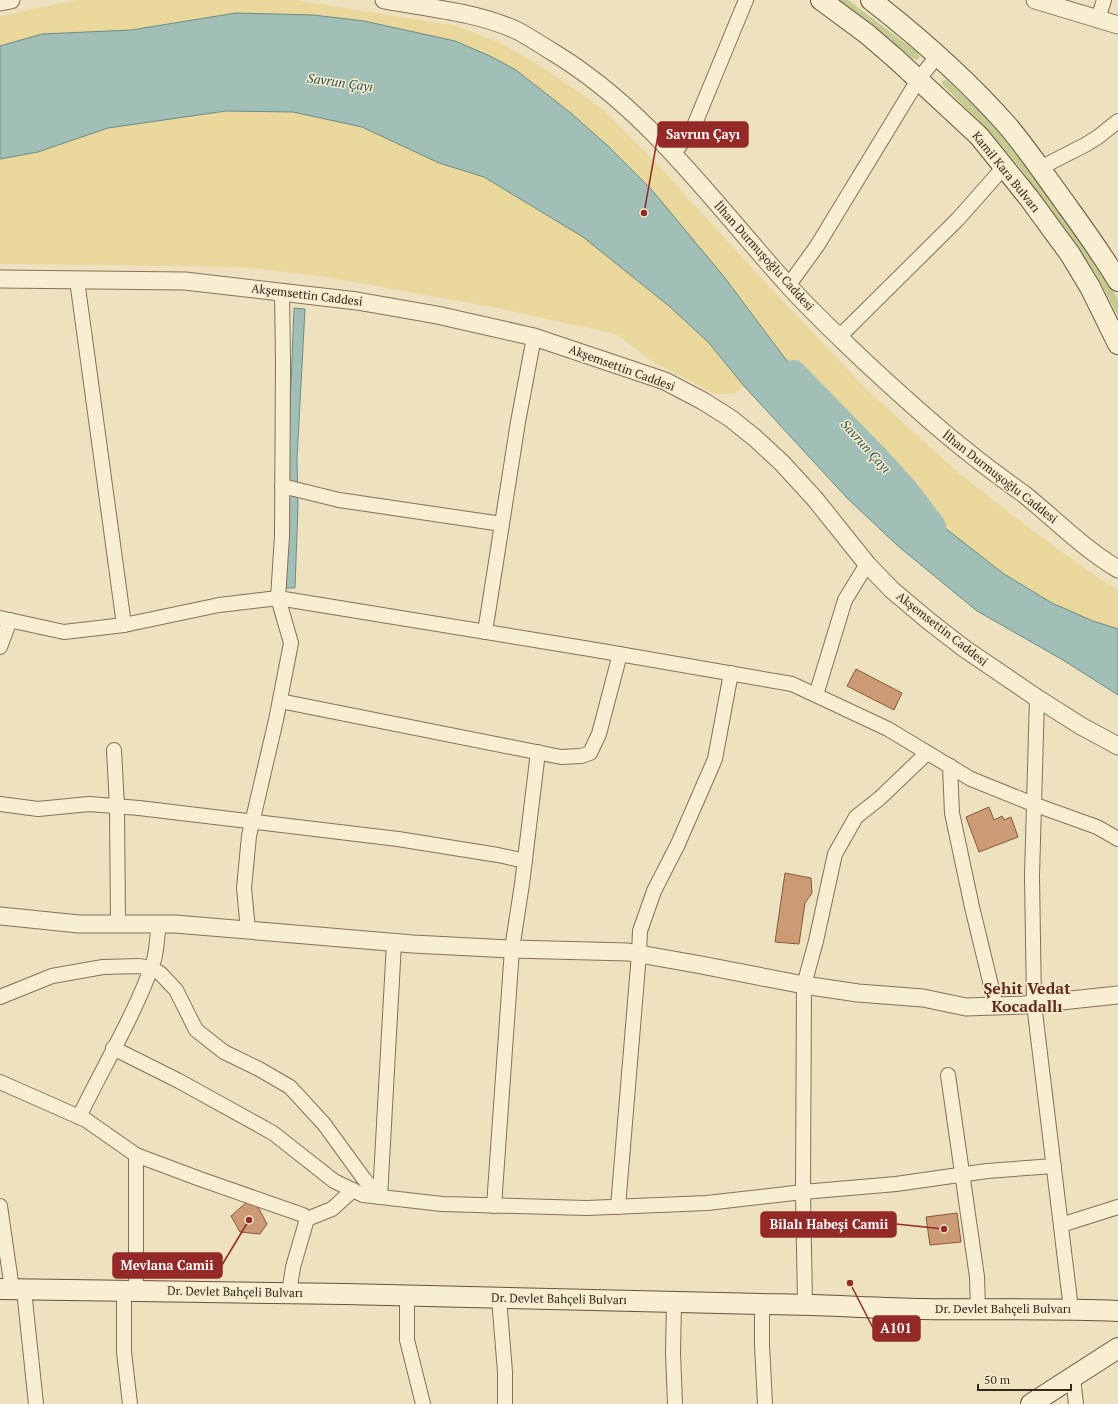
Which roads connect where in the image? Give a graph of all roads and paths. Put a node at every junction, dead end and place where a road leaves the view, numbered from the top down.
1 (11, 0) edge
2 (384, 0) edge
3 (746, 0) edge
4 (822, 0) edge
5 (871, 0) edge
6 (1036, 0) edge
7 (1104, 0) edge
8 (0, 2) edge
9 (1098, 19) junction
10 (1118, 26) edge
11 (938, 55) junction
12 (918, 80) junction
13 (1118, 121) edge
14 (673, 155) junction
15 (1004, 167) junction
16 (1040, 168) junction
17 (0, 279) edge
18 (77, 280) junction
19 (1118, 281) edge
20 (788, 286) junction
21 (282, 291) junction
22 (534, 337) junction
23 (840, 337) junction
24 (1118, 344) edge
25 (282, 486) junction
26 (502, 524) junction
27 (867, 564) junction
28 (1118, 569) edge
29 (278, 598) junction
30 (5, 619) edge
31 (124, 625) junction
32 (485, 632) junction
33 (0, 647) edge
34 (620, 654) junction
35 (731, 673) junction
36 (816, 696) junction
37 (1036, 698) junction
38 (280, 701) junction
39 (1118, 746) edge
40 (114, 750) dead end
41 (538, 752) junction
42 (927, 753) junction
43 (950, 766) junction
44 (0, 804) edge
45 (1033, 804) junction
46 (117, 806) junction
47 (252, 822) junction
48 (1118, 839) edge
49 (525, 861) junction
50 (0, 916) edge
51 (118, 924) junction
52 (159, 924) junction
53 (248, 930) junction
54 (394, 942) junction
55 (512, 949) junction
56 (639, 954) junction
57 (150, 968) junction
58 (804, 985) junction
59 (1118, 995) edge
60 (0, 997) edge
61 (1034, 1004) junction
62 (996, 1006) junction
63 (113, 1048) junction
64 (948, 1075) dead end
65 (0, 1082) edge
66 (79, 1117) junction
67 (136, 1155) junction
68 (1054, 1166) junction
69 (962, 1175) junction
70 (353, 1190) junction
71 (803, 1192) junction
72 (380, 1197) junction
73 (0, 1206) edge
74 (494, 1206) junction
75 (618, 1207) junction
76 (1118, 1208) edge
77 (307, 1219) junction
78 (1061, 1225) junction
79 (12, 1289) edge
80 (130, 1291) junction
81 (289, 1293) junction
82 (407, 1296) junction
83 (498, 1298) junction
84 (674, 1302) junction
85 (762, 1304) junction
86 (805, 1304) junction
87 (1071, 1309) junction
88 (978, 1310) junction
89 (1118, 1312) edge
90 (1118, 1348) edge
91 (1118, 1363) edge
92 (1074, 1391) edge
93 (36, 1404) edge
94 (130, 1404) edge
95 (423, 1404) edge
96 (505, 1404) edge
97 (675, 1404) edge
98 (765, 1404) edge
99 (1032, 1404) edge
100 (1056, 1404) edge

1 - 8 street
2 - 14 street, İlhan Durmuşoğlu Caddesi
3 - 14 street
4 - 12 main road, Kamil Kara Bulvarı
5 - 11 main road
6 - 9 street
7 - 9 street
9 - 10 street
11 - 12 street
11 - 16 main road
12 - 15 main road, Kamil Kara Bulvarı
12 - 20 street
13 - 16 street
14 - 20 street, İlhan Durmuşoğlu Caddesi
15 - 23 street
15 - 24 main road, Kamil Kara Bulvarı
16 - 19 main road
17 - 18 street, Akşemsettin Caddesi
18 - 21 street, Akşemsettin Caddesi
18 - 31 street
20 - 23 street, İlhan Durmuşoğlu Caddesi
21 - 22 street, Akşemsettin Caddesi
21 - 25 street
22 - 26 street
22 - 27 street, Akşemsettin Caddesi
23 - 28 street, İlhan Durmuşoğlu Caddesi
25 - 26 street
25 - 29 street
26 - 32 street
27 - 36 street
27 - 37 street, Akşemsettin Caddesi
29 - 31 street
29 - 32 street
29 - 38 street
30 - 31 street
30 - 33 street
32 - 34 street
34 - 35 street
34 - 41 street
35 - 36 street
35 - 56 street
36 - 42 street
37 - 39 street, Akşemsettin Caddesi
37 - 45 street
38 - 41 street
38 - 47 street
40 - 46 street
41 - 49 street
42 - 43 street
42 - 58 street
43 - 45 street
43 - 62 street
44 - 46 street
45 - 48 street
45 - 61 street
46 - 47 street
46 - 51 street
47 - 49 street
47 - 53 street
49 - 55 street
50 - 51 street
51 - 52 street
52 - 53 street
52 - 57 street
53 - 54 street
54 - 55 street
54 - 72 street
55 - 56 street
55 - 74 street
56 - 58 street
56 - 75 street
57 - 60 street
57 - 63 street
57 - 72 street
58 - 62 street
58 - 71 street
59 - 61 street
61 - 62 street
61 - 68 street
63 - 66 street
63 - 70 street
64 - 69 street
65 - 66 street
66 - 67 street
67 - 77 street
67 - 80 street
68 - 69 street
68 - 78 street
69 - 71 street
69 - 88 street
70 - 72 street
70 - 77 street
71 - 75 street
71 - 86 street
72 - 74 street
73 - 79 street
74 - 75 street
76 - 78 street
77 - 81 street
78 - 87 street
79 - 80 main road, Dr. Devlet Bahçeli Bulvarı
79 - 93 street
80 - 81 main road, Dr. Devlet Bahçeli Bulvarı
80 - 94 street
81 - 82 main road, Dr. Devlet Bahçeli Bulvarı
82 - 83 main road, Dr. Devlet Bahçeli Bulvarı
82 - 95 street
83 - 84 main road, Dr. Devlet Bahçeli Bulvarı
83 - 96 street
84 - 85 main road, Dr. Devlet Bahçeli Bulvarı
84 - 97 street
85 - 86 main road, Dr. Devlet Bahçeli Bulvarı
85 - 98 street
86 - 88 main road, Dr. Devlet Bahçeli Bulvarı
87 - 88 main road, Dr. Devlet Bahçeli Bulvarı
87 - 89 main road, Dr. Devlet Bahçeli Bulvarı
90 - 92 main road
91 - 92 main road
92 - 99 main road
92 - 100 main road

